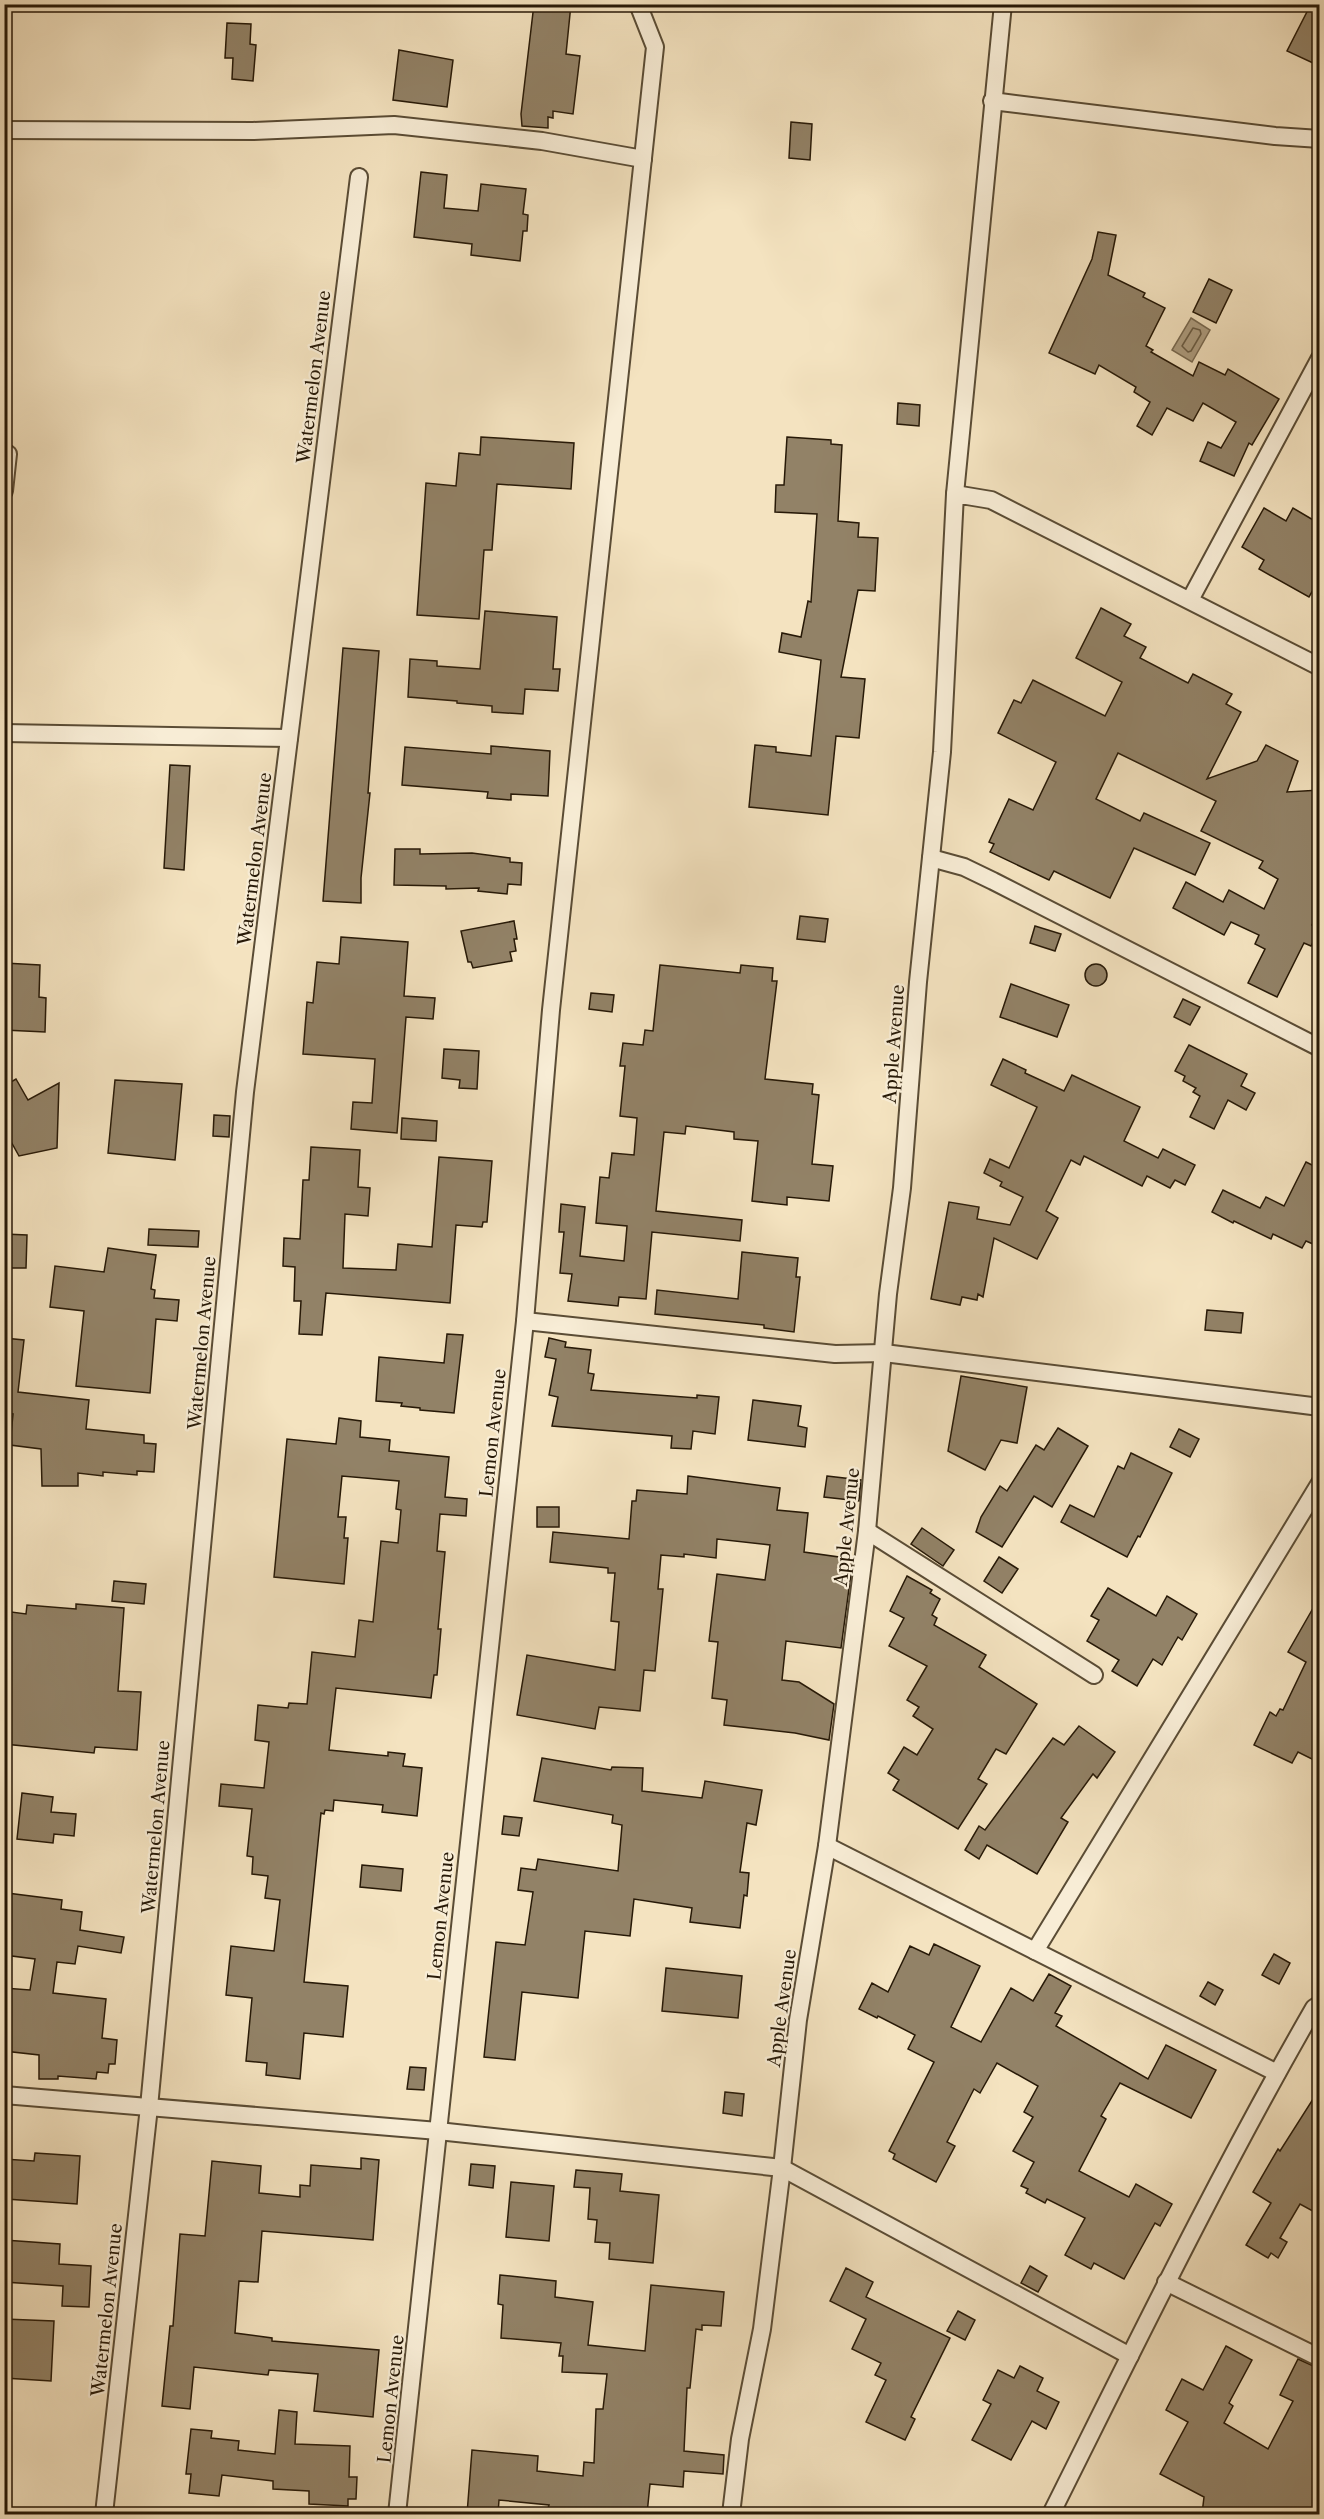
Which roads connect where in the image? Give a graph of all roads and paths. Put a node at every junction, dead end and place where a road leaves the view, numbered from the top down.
1 (638, 4) edge
2 (1003, 4) edge
3 (992, 101) junction
4 (4, 130) edge
5 (1320, 139) edge
6 (643, 159) junction
7 (359, 177) dead end
8 (1320, 358) edge
9 (9, 454) dead end
10 (4, 491) edge
11 (955, 494) junction
12 (1190, 600) junction
13 (1320, 667) edge
14 (4, 733) edge
15 (289, 738) junction
16 (931, 858) junction
17 (1320, 1048) edge
18 (525, 1321) junction
19 (884, 1353) junction
20 (1320, 1407) edge
21 (1320, 1484) edge
22 (867, 1532) junction
23 (1094, 1675) dead end
24 (827, 1846) junction
25 (1035, 1952) junction
26 (1320, 2004) edge
27 (1277, 2073) junction
28 (4, 2096) edge
29 (149, 2107) junction
30 (438, 2131) junction
31 (782, 2168) junction
32 (1166, 2282) junction
33 (1130, 2356) junction
34 (1320, 2358) edge
35 (104, 2514) edge
36 (397, 2514) edge
37 (731, 2514) edge
38 (1051, 2514) edge

1 - 6 street, Lemon Avenue
2 - 3 street, Apple Avenue
3 - 5 street
3 - 11 street, Apple Avenue
4 - 6 street
6 - 18 street, Lemon Avenue
7 - 15 street, Watermelon Avenue
8 - 12 street
9 - 10 street
11 - 12 street
11 - 16 street, Apple Avenue
12 - 13 street
14 - 15 street
15 - 29 street, Watermelon Avenue
16 - 17 street
16 - 19 street, Apple Avenue
18 - 19 street
18 - 30 street, Lemon Avenue
19 - 20 street
19 - 22 street, Apple Avenue
21 - 25 street
22 - 23 street
22 - 24 street, Apple Avenue
24 - 25 street
24 - 31 street, Apple Avenue
25 - 27 street
26 - 27 street
27 - 32 street
28 - 29 street
29 - 30 street
29 - 35 street, Watermelon Avenue
30 - 31 street
30 - 36 street, Lemon Avenue
31 - 33 street
31 - 37 street, Apple Avenue
32 - 33 street
32 - 34 street
33 - 38 street

